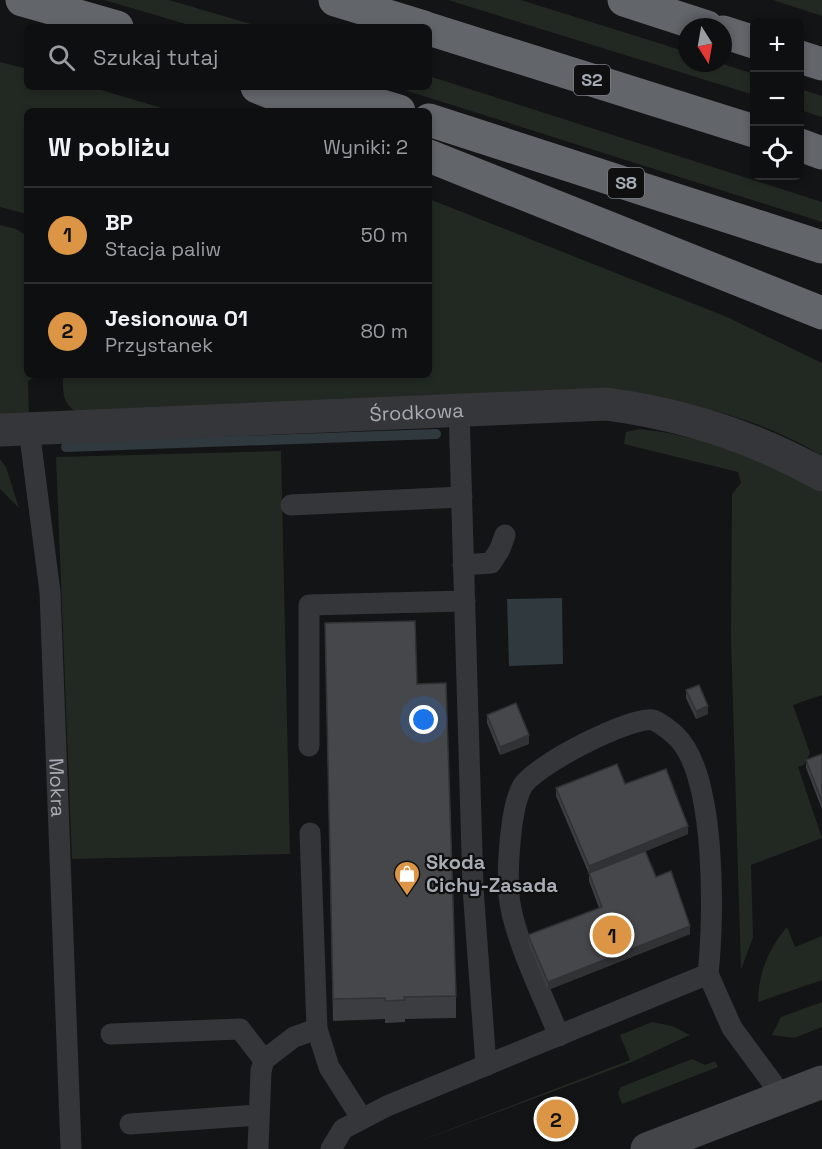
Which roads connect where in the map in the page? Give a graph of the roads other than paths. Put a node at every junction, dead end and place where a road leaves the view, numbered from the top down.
1 (22, 0) edge
2 (335, 0) edge
3 (624, 0) edge
4 (679, 18) edge
5 (94, 22) edge
6 (414, 24) edge
7 (432, 30) edge
8 (732, 35) edge
9 (750, 41) edge
10 (804, 58) edge
11 (822, 64) edge
12 (264, 90) edge
13 (329, 90) edge
14 (310, 108) edge
15 (389, 108) edge
16 (432, 121) edge
17 (750, 130) edge
18 (804, 146) edge
19 (822, 153) edge
20 (432, 157) edge
21 (822, 247) edge
22 (822, 313) edge
23 (459, 409) junction
24 (15, 429) edge
25 (822, 475) edge
26 (462, 497) junction
27 (291, 505) dead end
28 (505, 535) dead end
29 (464, 565) junction
30 (465, 602) junction
31 (309, 746) dead end
32 (310, 833) dead end
33 (708, 974) junction
34 (317, 1029) junction
35 (111, 1034) dead end
36 (559, 1036) junction
37 (264, 1060) junction
38 (486, 1066) junction
39 (822, 1082) edge
40 (783, 1097) junction
41 (258, 1115) junction
42 (130, 1124) dead end
43 (352, 1124) junction
44 (71, 1149) edge
45 (258, 1149) edge
46 (331, 1149) edge
47 (647, 1149) edge

1 - 5 highway
2 - 6 highway
3 - 4 highway
7 - 17 highway, S2
8 - 9 highway
10 - 11 highway
12 - 14 highway
13 - 15 highway
16 - 21 highway, S8
18 - 19 highway
20 - 22 highway
23 - 24 street, Środkowa
23 - 25 street, Środkowa
23 - 26 lane
24 - 44 lane, Mokra
26 - 27 lane
26 - 29 lane
28 - 29 lane
29 - 30 lane
30 - 31 lane
30 - 38 lane
32 - 34 lane
33 - 36 lane
33 - 36 lane
33 - 40 lane
34 - 37 lane
34 - 43 lane
35 - 37 lane
36 - 38 lane
37 - 41 lane
38 - 43 lane
39 - 40 main road
40 - 47 main road
41 - 42 lane
41 - 45 lane
43 - 46 lane

